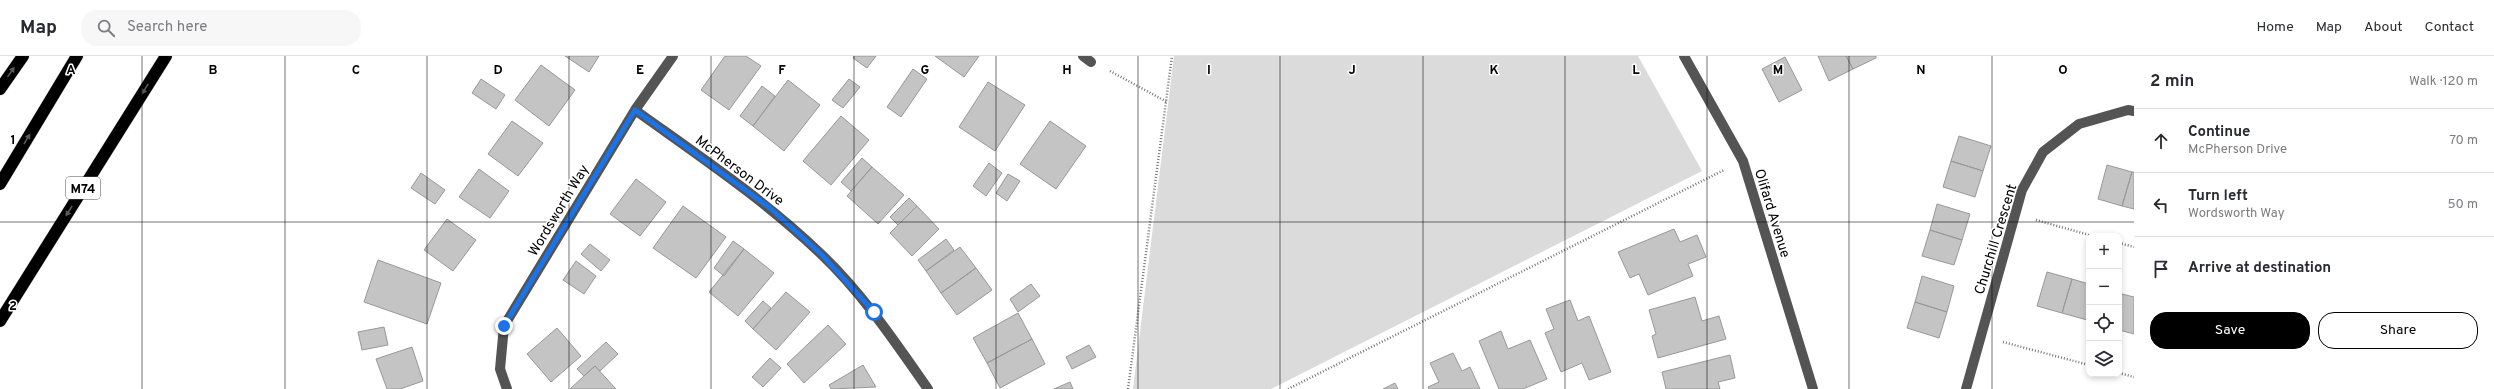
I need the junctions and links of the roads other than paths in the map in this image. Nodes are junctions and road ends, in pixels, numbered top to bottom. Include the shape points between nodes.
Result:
1 (23, 56) edge
2 (77, 56) edge
3 (166, 56) edge
4 (673, 56) edge
5 (1684, 56) edge
6 (0, 88) edge
7 (635, 110) junction
8 (2134, 111) edge
9 (0, 184) edge
10 (0, 321) edge
11 (506, 389) edge
12 (928, 389) edge
13 (1813, 389) edge
14 (1966, 389) edge

6 -> 1 highway
9 -> 2 highway
3 -> 10 highway, M74
4 - 7 street, Wordsworth Way
5 - 13 street, Olifard Avenue via 1743,161
7 - 11 street, Wordsworth Way via 504,326 500,369
7 - 12 street, McPherson Drive via 770,208 822,255 874,312
8 - 14 street, Churchill Crescent via 2128,110 2080,124 2043,152 2022,190

